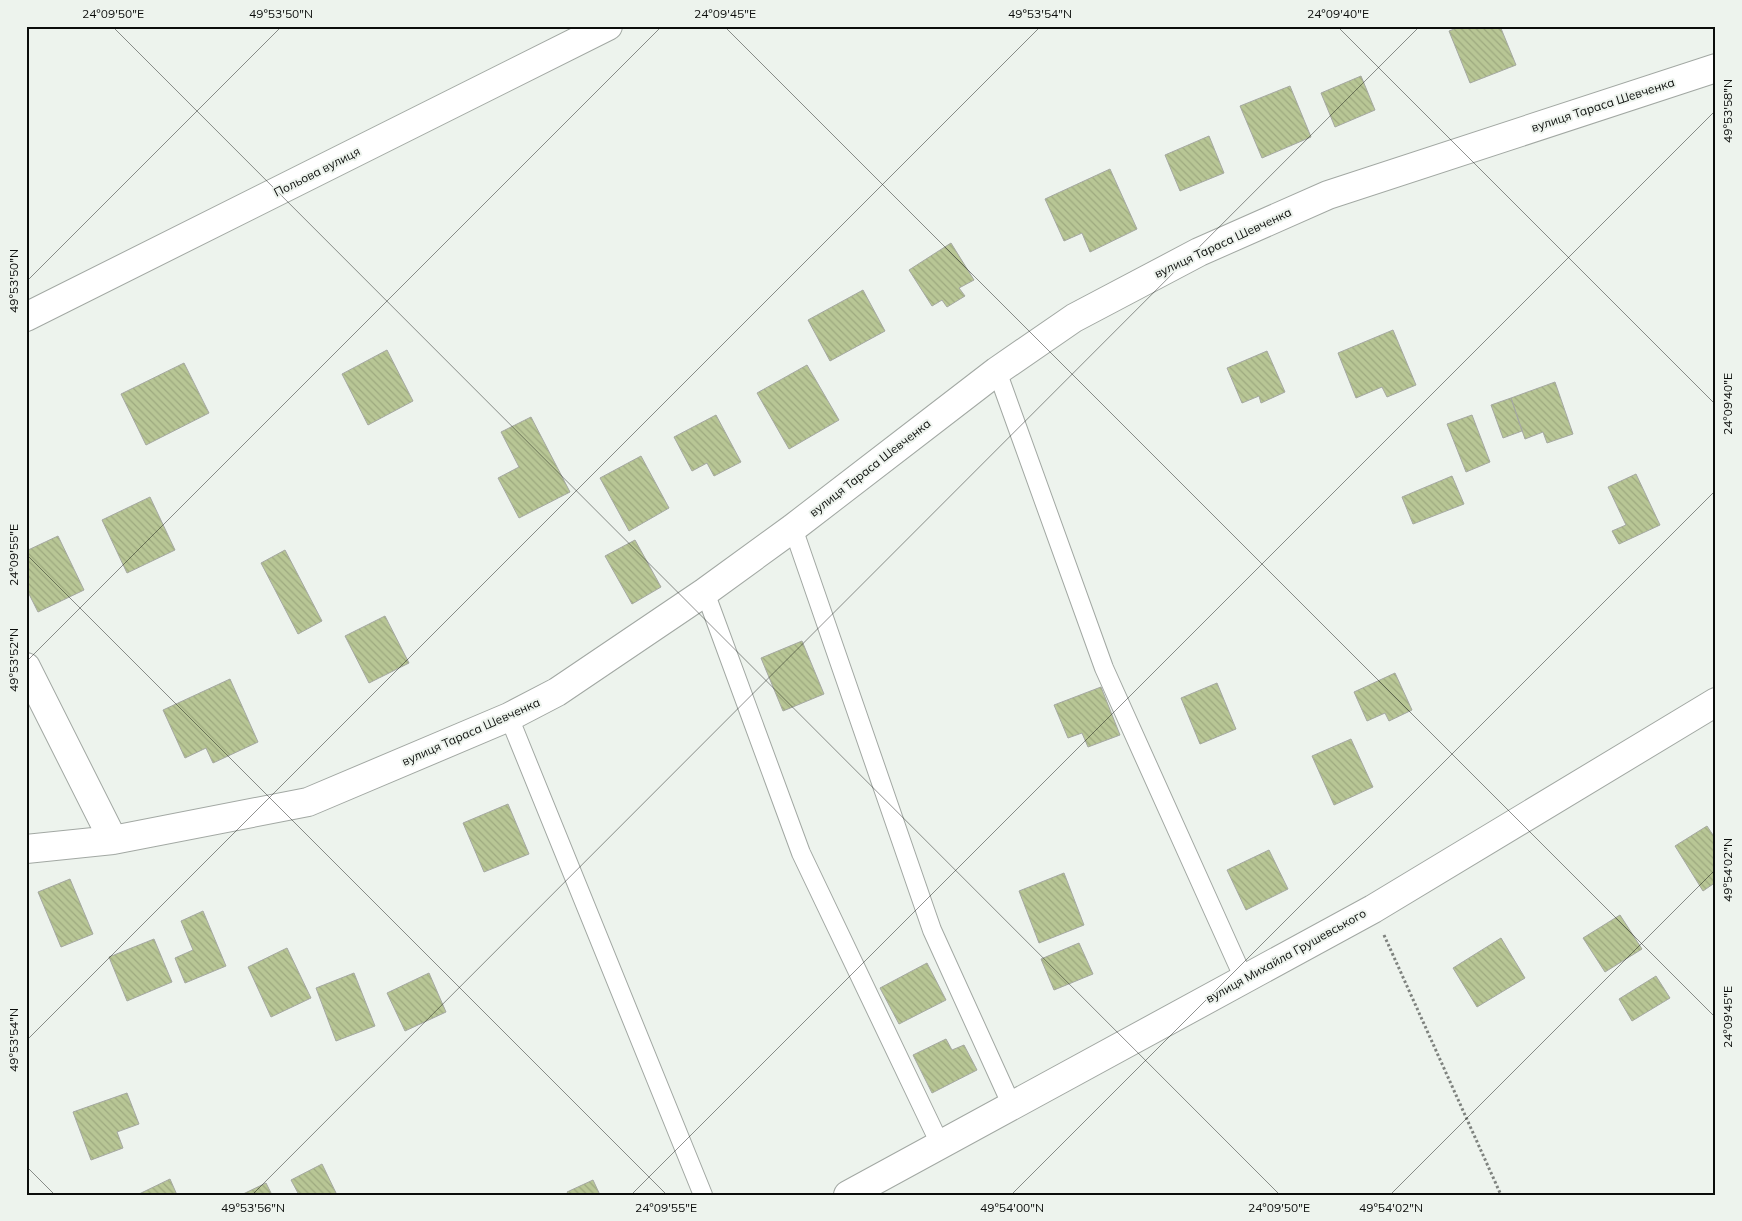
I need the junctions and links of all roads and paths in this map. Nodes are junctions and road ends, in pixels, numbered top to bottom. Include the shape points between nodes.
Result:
1 (608, 26) edge
2 (1716, 68) edge
3 (26, 317) edge
4 (997, 371) junction
5 (793, 528) junction
6 (704, 592) junction
7 (26, 667) edge
8 (1716, 702) edge
9 (509, 717) junction
10 (113, 840) junction
11 (26, 849) edge
12 (1373, 909) junction
13 (1244, 979) junction
14 (1012, 1106) junction
15 (940, 1144) junction
16 (703, 1195) edge
17 (848, 1195) edge
18 (1501, 1195) edge

1 - 3 street, Польова вулиця
2 - 4 street, вулиця Тараса Шевченка via 1328,195 1198,252 1074,318
4 - 5 street, вулиця Тараса Шевченка
4 - 13 lane via 1104,668
5 - 6 street, вулиця Тараса Шевченка
5 - 14 lane via 932,930
6 - 9 street, вулиця Тараса Шевченка via 557,692
6 - 15 lane via 801,853
7 - 10 street
8 - 12 street, вулиця Михайла Грушевського
9 - 10 street, вулиця Тараса Шевченка via 308,802
9 - 16 lane
10 - 11 street, вулиця Тараса Шевченка
12 - 13 street, вулиця Михайла Грушевського
12 - 18 path
13 - 14 street, вулиця Михайла Грушевського
14 - 15 street, вулиця Михайла Грушевського
15 - 17 street, вулиця Михайла Грушевського

